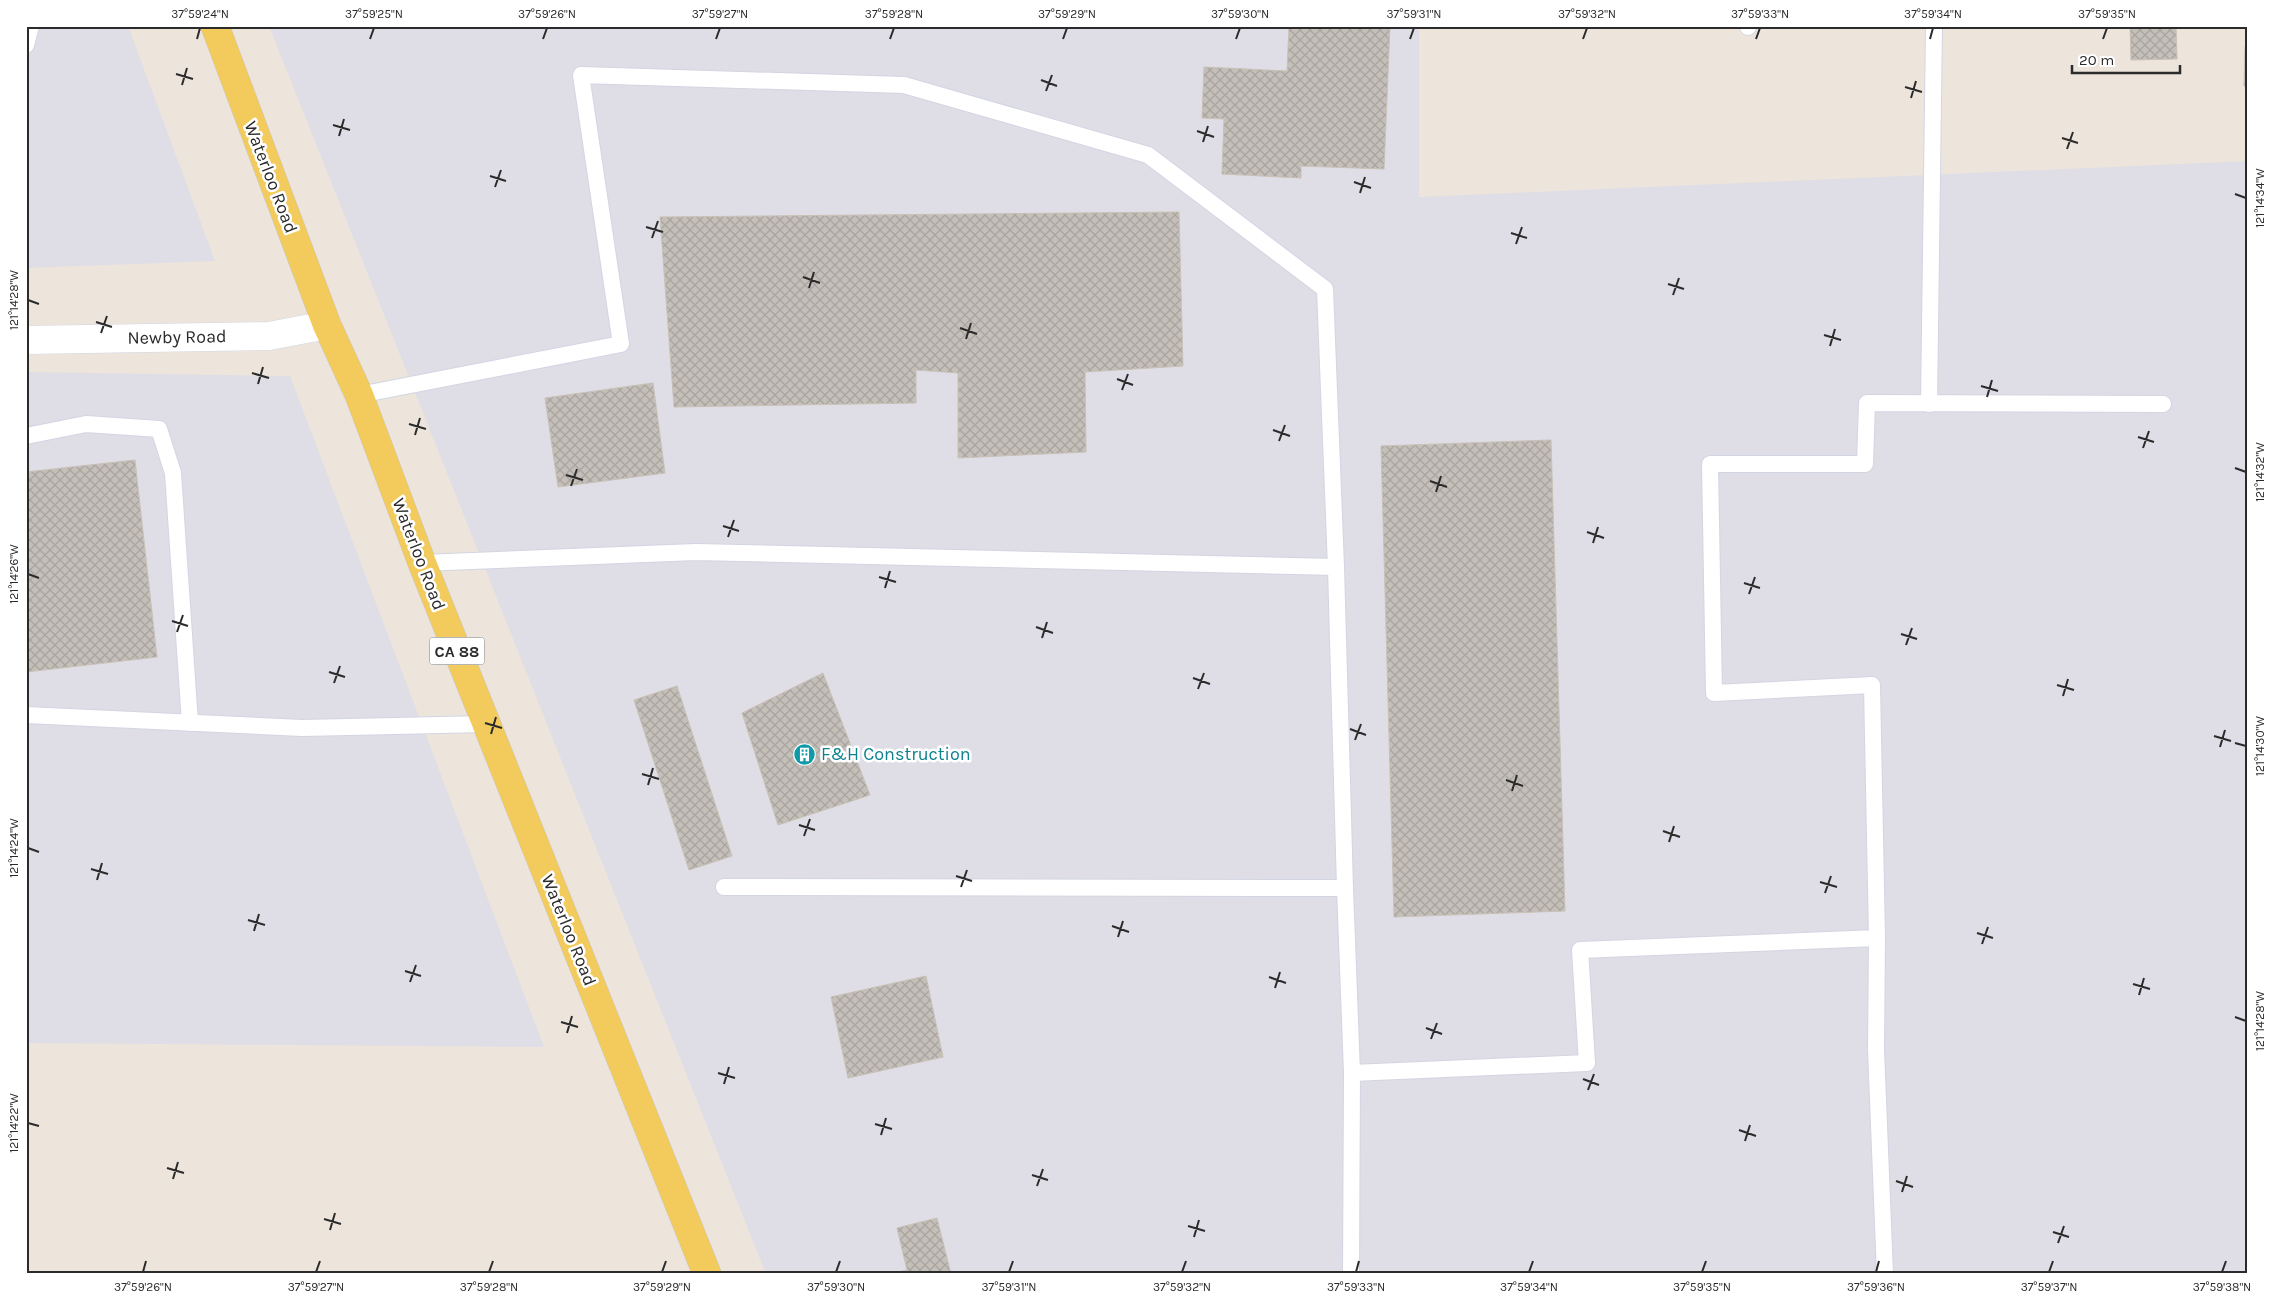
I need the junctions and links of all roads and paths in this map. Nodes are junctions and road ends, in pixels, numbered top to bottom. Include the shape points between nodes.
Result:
1 (31, 26) edge
2 (215, 26) edge
3 (1934, 26) edge
4 (26, 45) edge
5 (327, 325) junction
6 (26, 340) edge
7 (358, 396) junction
8 (1929, 404) junction
9 (2163, 404) dead end
10 (26, 436) edge
11 (422, 563) junction
12 (1336, 567) junction
13 (26, 715) edge
14 (190, 722) junction
15 (486, 724) junction
16 (724, 887) dead end
17 (1344, 888) junction
18 (1877, 938) junction
19 (1352, 1073) junction
20 (707, 1274) edge
21 (1351, 1274) edge
22 (1884, 1274) edge

1 - 4 lane
2 - 5 main road, Waterloo Road / CA 88
3 - 8 lane
5 - 6 street, Newby Road via 269,336
5 - 7 main road, Waterloo Road / CA 88
7 - 11 main road, Waterloo Road / CA 88
7 - 12 lane via 621,344 581,75 904,85 1148,155 1325,289
8 - 9 lane
8 - 18 lane via 1867,403 1865,464 1710,464 1714,693 1872,685
10 - 14 lane via 86,424 159,429 173,473
11 - 12 lane via 696,552
11 - 15 main road, Waterloo Road / CA 88
12 - 17 lane
13 - 14 lane
14 - 15 lane via 302,728
15 - 20 main road, Waterloo Road / CA 88
16 - 17 lane
17 - 19 lane
18 - 19 lane via 1580,950 1587,1063
18 - 22 lane via 1876,1050
19 - 21 lane

